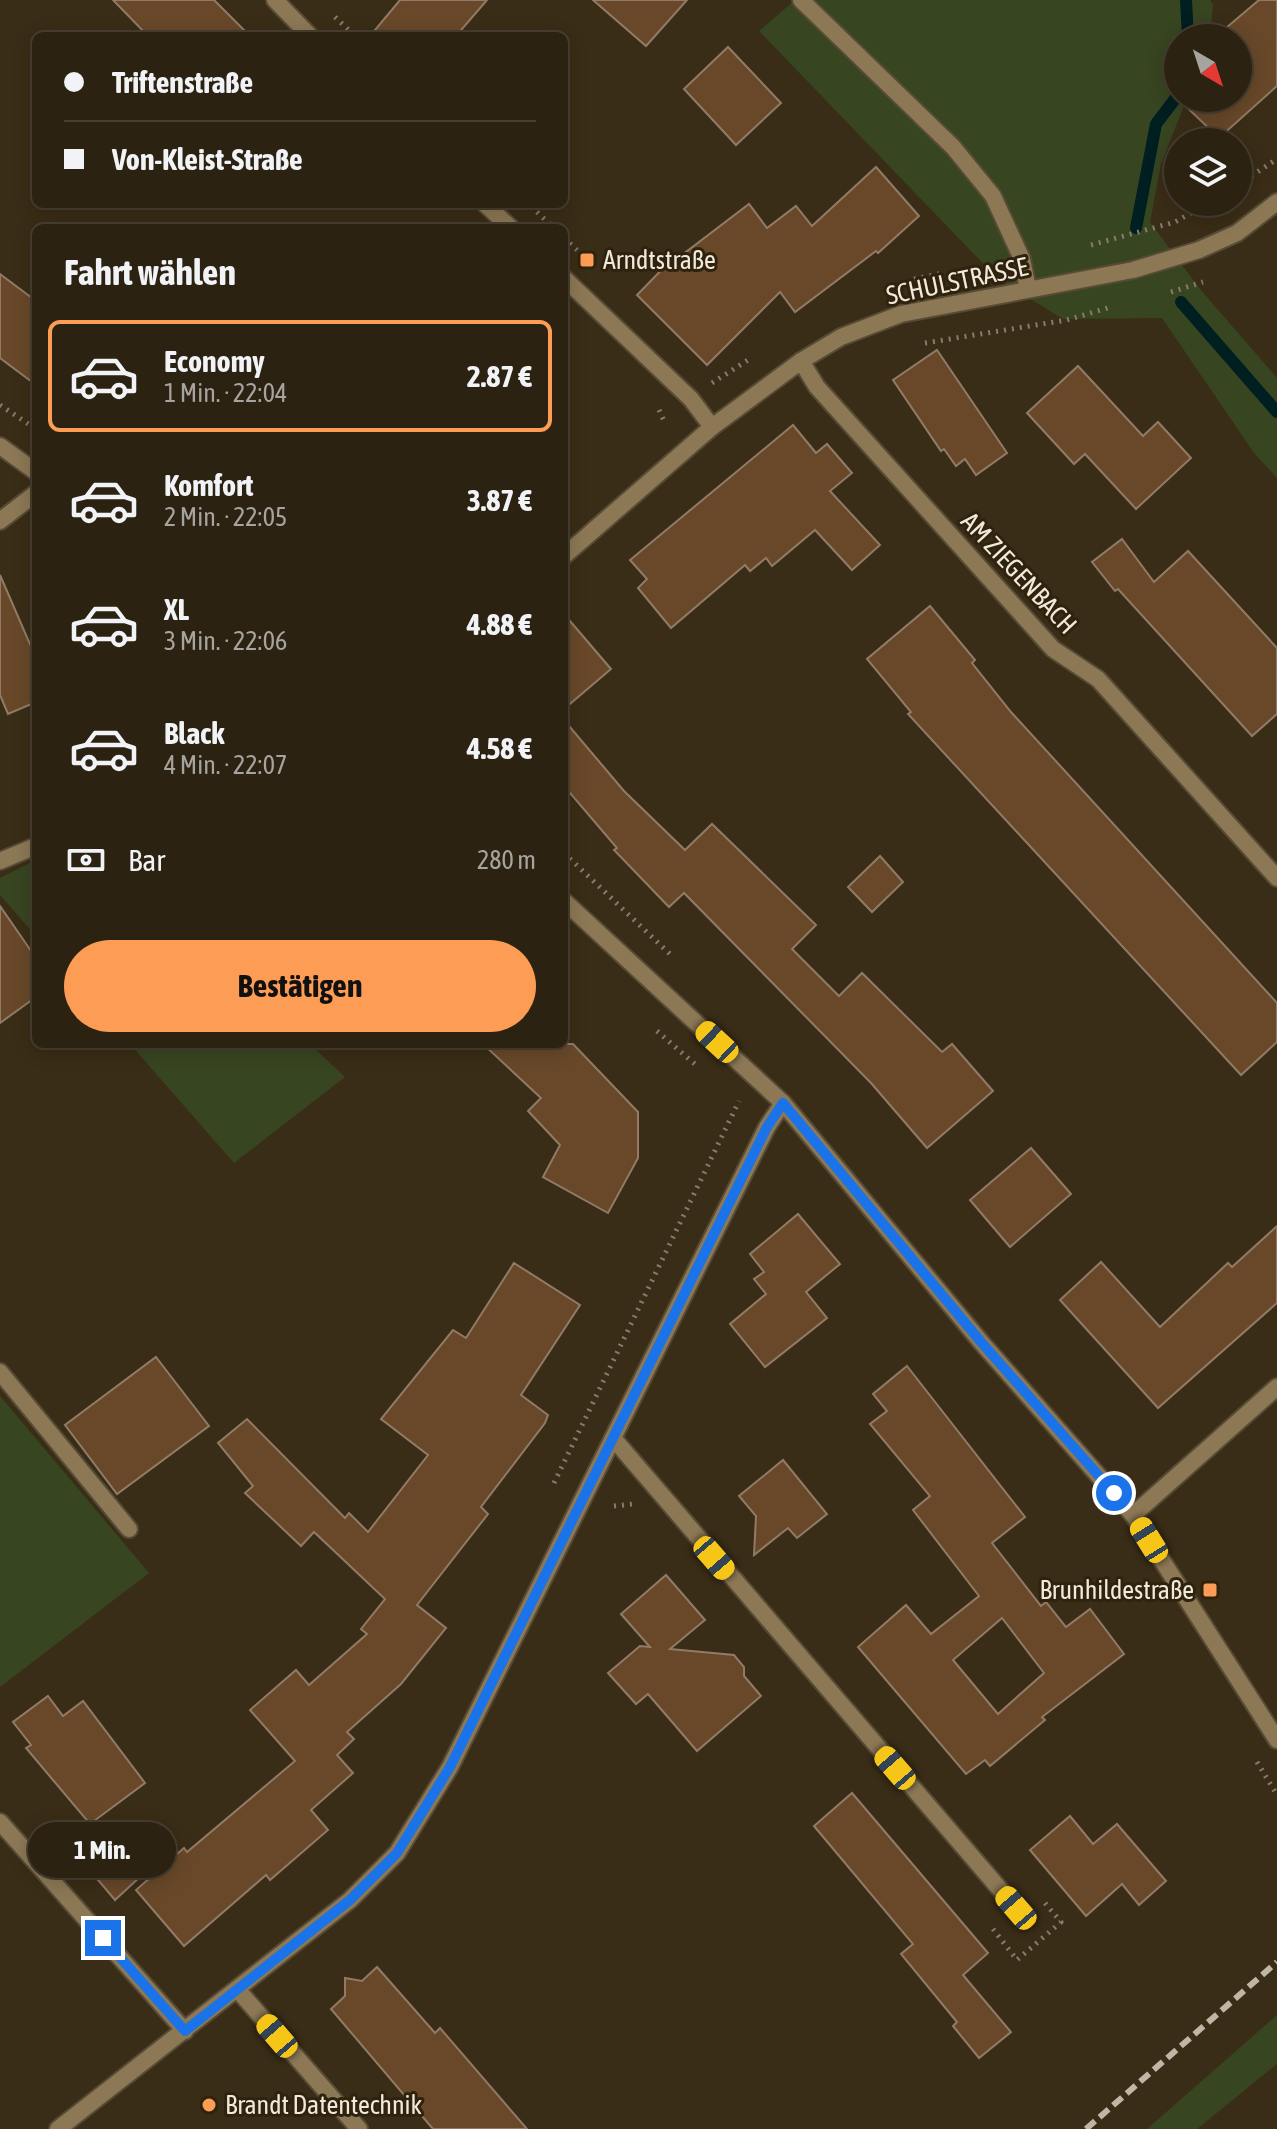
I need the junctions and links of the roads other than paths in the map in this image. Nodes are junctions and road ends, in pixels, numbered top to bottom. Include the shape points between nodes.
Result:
1 (275, 0) edge
2 (801, 0) edge
3 (306, 32) edge
4 (1277, 202) edge
5 (489, 208) edge
6 (507, 224) edge
7 (568, 282) edge
8 (1028, 289) junction
9 (801, 361) junction
10 (712, 427) junction
11 (0, 446) edge
12 (32, 469) edge
13 (32, 496) edge
14 (0, 521) edge
15 (568, 553) edge
16 (32, 848) edge
17 (0, 861) edge
18 (1277, 878) edge
19 (568, 905) edge
20 (783, 1103) junction
21 (0, 1372) edge
22 (1277, 1387) edge
23 (613, 1438) junction
24 (1133, 1515) junction
25 (129, 1529) dead end
26 (1277, 1740) edge
27 (0, 1822) edge
28 (1016, 1908) dead end
29 (237, 1989) junction
30 (185, 2031) junction
31 (58, 2129) edge
32 (359, 2129) edge

1 - 3 street
2 - 8 street via 953,147 993,196 1022,259
4 - 8 street, SCHULSTRASSE via 1237,233 1199,250 1133,270
5 - 6 street
7 - 10 street via 691,399
8 - 9 street, SCHULSTRASSE via 901,314 841,337
9 - 10 street, SCHULSTRASSE
9 - 18 street, AM ZIEGENBACH via 817,387 1053,649 1098,679
10 - 15 street, SCHULSTRASSE
11 - 12 street
13 - 14 street
16 - 17 street
19 - 20 street
20 - 23 street
20 - 24 street
21 - 25 street
22 - 24 street
23 - 28 street
23 - 29 street via 450,1767 397,1853 350,1900
24 - 26 street
27 - 30 street
29 - 30 street
29 - 32 street
30 - 31 street

